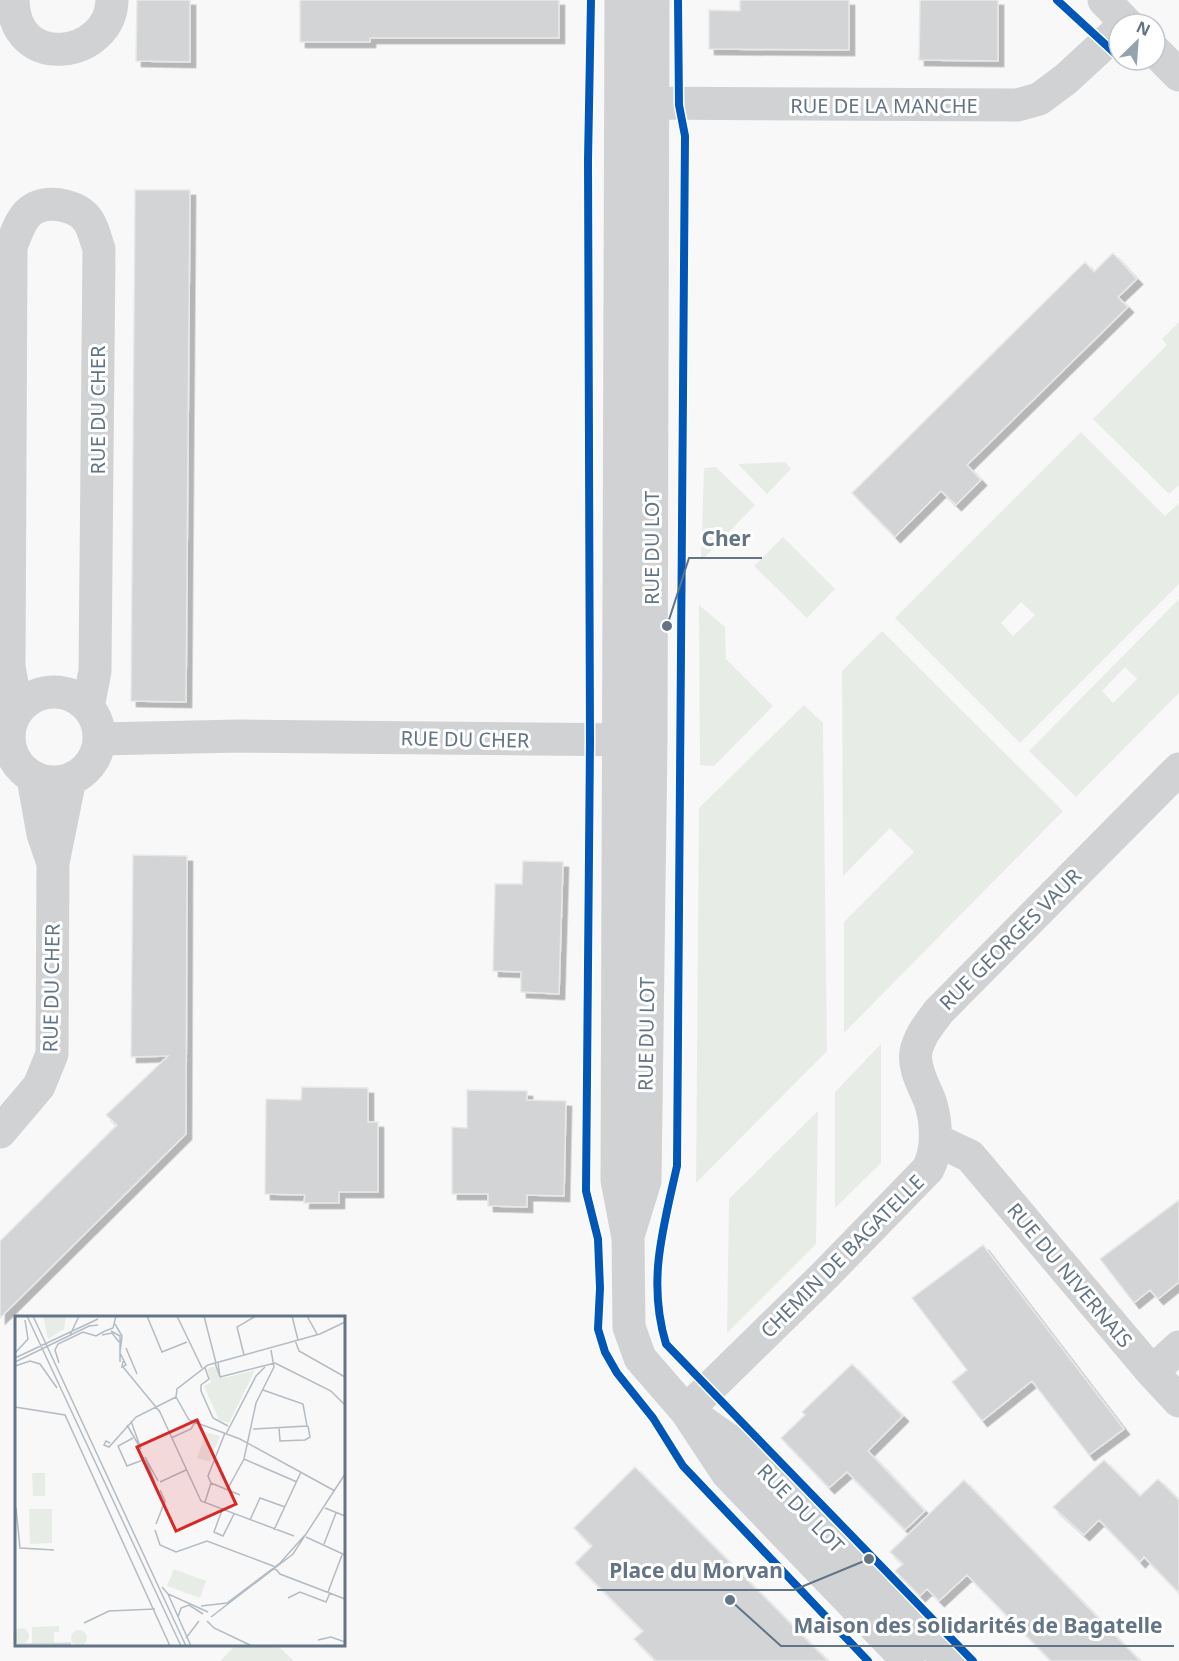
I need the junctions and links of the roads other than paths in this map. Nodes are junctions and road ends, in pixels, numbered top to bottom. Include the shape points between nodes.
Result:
1 (13, 0) edge
2 (112, 0) edge
3 (621, 0) edge
4 (653, 0) edge
5 (1104, 0) edge
6 (1116, 12) edge
7 (1107, 41) edge
8 (1167, 63) edge
9 (1179, 75) edge
10 (638, 104) junction
11 (5, 247) edge
12 (88, 707) junction
13 (17, 710) junction
14 (99, 739) junction
15 (635, 740) junction
16 (1179, 769) edge
17 (33, 778) junction
18 (70, 779) junction
19 (53, 863) junction
20 (0, 1132) edge
21 (936, 1140) junction
22 (1179, 1347) edge
23 (1152, 1372) junction
24 (1179, 1401) edge
25 (686, 1411) junction
26 (926, 1656) edge

1 - 2 street via 18,28 29,41 59,50 86,44 101,28
3 - 10 street, RUE DU LOT
4 - 10 street, RUE DU LOT
5 - 6 street
7 - 10 street, RUE DE LA MANCHE via 1040,99 1017,105
8 - 9 street
10 - 15 street, RUE DU LOT
11 - 12 street, RUE DU CHER via 34,208 54,205 72,207 89,221 99,249 95,671
11 - 13 street, RUE DU CHER via 9,667
12 - 13 street via 71,695 51,691 32,697
12 - 14 street via 97,722
13 - 17 street, RUE DU CHER via 9,726 9,743 21,768
14 - 15 street, RUE DU CHER via 217,736
14 - 18 street via 95,756 85,770
15 - 25 street, RUE DU LOT via 645,1181 628,1238 629,1327 640,1358
16 - 21 street, RUE GEORGES VAUR via 939,1011 923,1033 916,1053 918,1071 931,1104
17 - 18 street via 45,782
17 - 19 street via 43,834
18 - 19 street
19 - 20 street, RUE DU CHER via 52,1054 39,1086
21 - 23 street, RUE DU NIVERNAIS via 970,1156
21 - 25 street, CHEMIN DE BAGATELLE via 928,1169
22 - 23 street
23 - 24 street, RUE DU NIVERNAIS
25 - 26 street, RUE DU LOT via 727,1473

